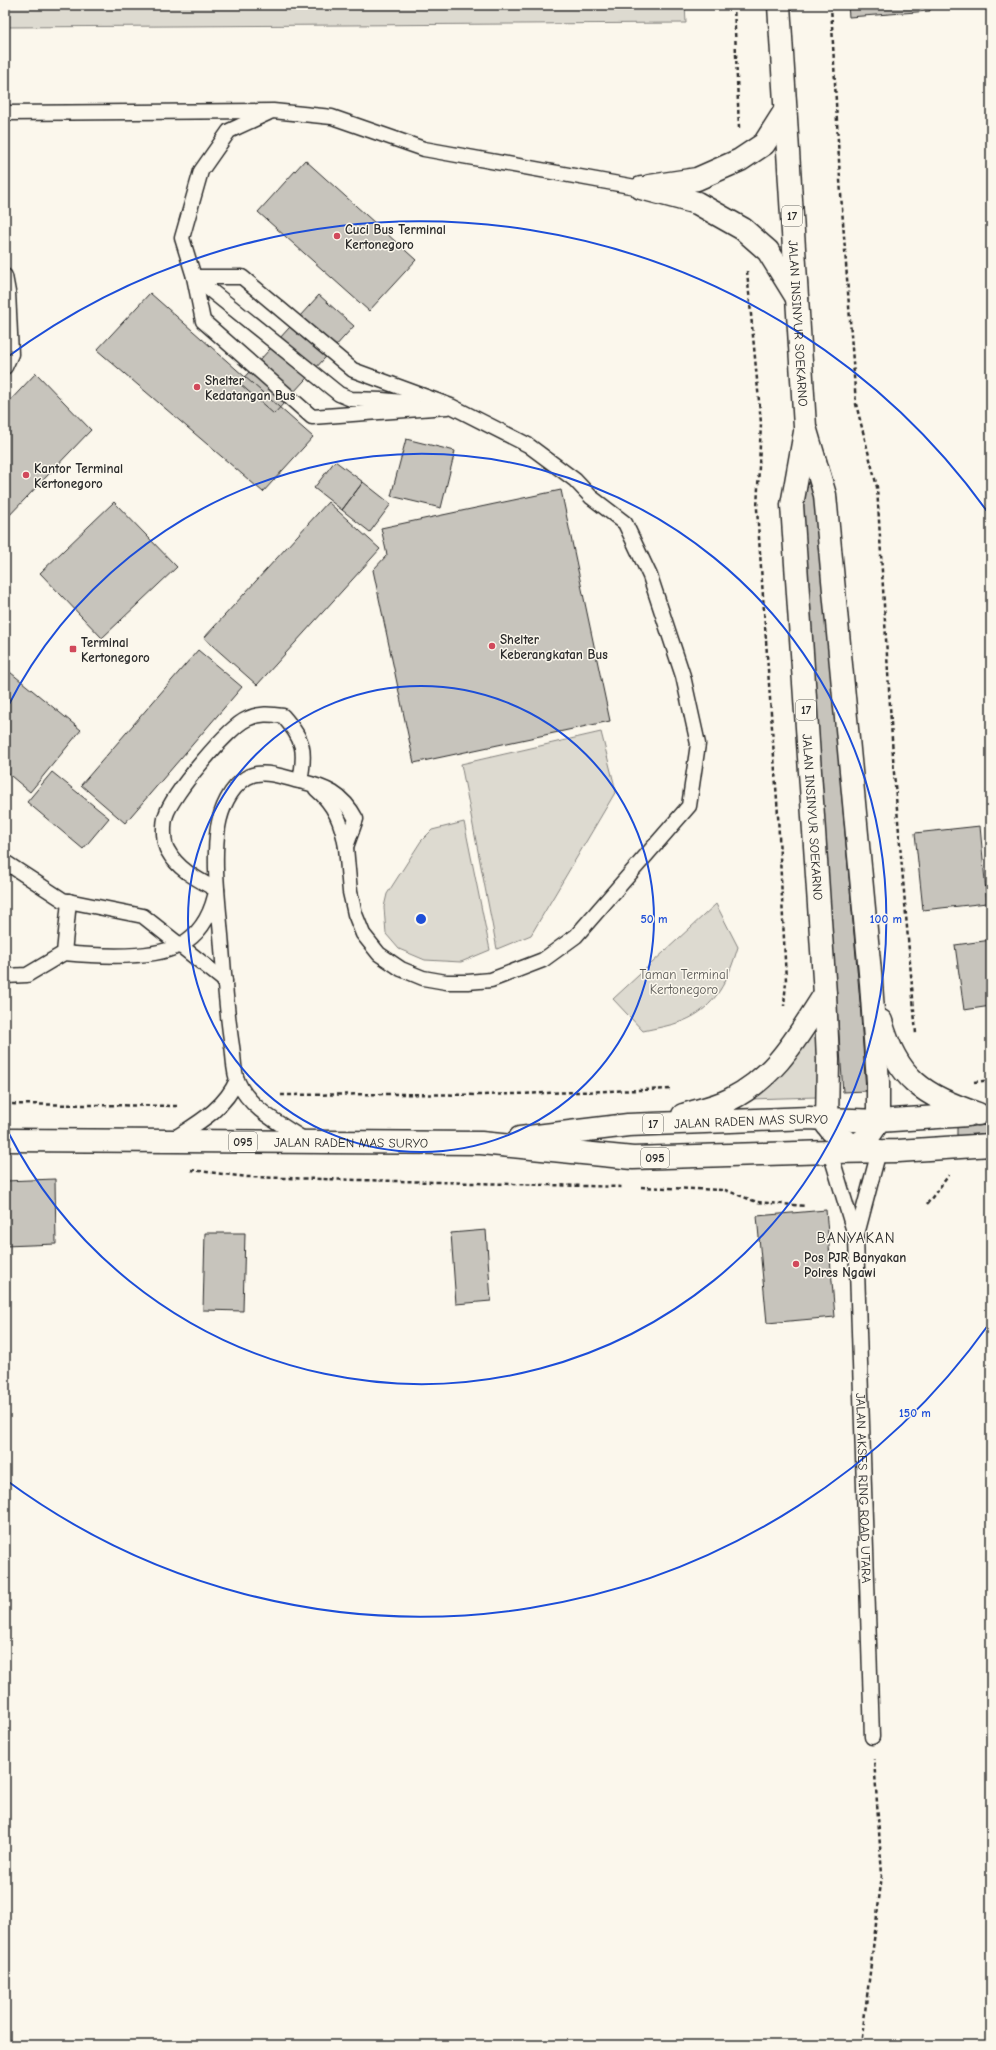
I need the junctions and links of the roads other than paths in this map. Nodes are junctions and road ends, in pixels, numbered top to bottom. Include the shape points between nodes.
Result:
1 (779, 5) edge
2 (786, 111) junction
3 (273, 112) junction
4 (5, 113) edge
5 (641, 188) junction
6 (5, 276) edge
7 (194, 277) junction
8 (797, 298) junction
9 (5, 367) edge
10 (451, 406) junction
11 (805, 427) junction
12 (304, 782) junction
13 (5, 862) edge
14 (217, 890) junction
15 (69, 901) junction
16 (180, 945) junction
17 (64, 953) junction
18 (5, 976) edge
19 (225, 981) junction
20 (871, 984) junction
21 (825, 994) junction
22 (237, 1080) junction
23 (984, 1114) edge
24 (827, 1119) junction
25 (878, 1121) junction
26 (628, 1124) junction
27 (5, 1140) edge
28 (170, 1141) junction
29 (309, 1142) junction
30 (481, 1143) junction
31 (991, 1145) edge
32 (840, 1150) junction
33 (879, 1150) junction
34 (856, 1238) junction
35 (872, 1737) road end

1 - 2 main road, JALAN INSINYUR SOEKARNO / 17
2 - 5 main road via 764,144 740,160 698,178
2 - 8 main road, JALAN INSINYUR SOEKARNO / 17
3 - 4 lane
3 - 5 lane via 332,117 424,149
3 - 7 lane via 229,131 201,171 182,238
5 - 8 main road via 700,205 743,229 768,251
6 - 9 lane via 11,354
7 - 10 lane via 242,277 353,370
7 - 10 lane via 339,394 351,399
7 - 10 lane via 203,321 312,417
8 - 11 main road, JALAN INSINYUR SOEKARNO / 17
10 - 12 lane via 528,445 575,480 591,497 625,523 650,576 683,676 695,729 698,744 688,806 576,936 543,960 492,980 446,982 423,978 401,969 379,954 363,934 350,892 346,848 356,819 349,804 341,797
11 - 20 main road, JALAN INSINYUR SOEKARNO / 17 via 825,495
11 - 21 main road, JALAN INSINYUR SOEKARNO / 17 via 792,505
12 - 14 lane via 264,773 255,774 246,778 230,795 223,807 218,827
12 - 14 lane via 304,758 294,728 282,716 266,714 246,719 228,733 184,786 166,815 164,832 167,850 178,866
13 - 15 lane via 46,891
14 - 16 lane via 205,923
14 - 19 lane
15 - 16 lane via 143,916
15 - 17 lane
16 - 17 lane via 154,952 108,957
16 - 19 lane
17 - 18 lane via 27,975
19 - 22 lane
20 - 23 main road, 17 via 885,1035 904,1073 920,1088 944,1102
20 - 25 main road, JALAN INSINYUR SOEKARNO / 17
21 - 24 main road, JALAN INSINYUR SOEKARNO / 17
21 - 26 main road via 787,1052 769,1074 751,1088 728,1101 683,1115
22 - 28 lane via 224,1103
22 - 29 lane via 245,1096 261,1110
23 - 25 main road, 17
24 - 25 main road, JALAN RADEN MAS SURYO / 17
24 - 26 main road, JALAN RADEN MAS SURYO / 17
24 - 32 main road via 827,1125
25 - 32 main road via 870,1135
26 - 30 main road, JALAN RADEN MAS SURYO / 17
27 - 28 main road, JALAN RADEN MAS SURYO / 095
28 - 29 main road, JALAN RADEN MAS SURYO / 095
29 - 30 main road, JALAN RADEN MAS SURYO / 095
30 - 32 main road, JALAN RADEN MAS SURYO / 095 via 633,1158
31 - 33 main road via 925,1150
32 - 33 main road, 095
32 - 34 lane
33 - 34 lane
34 - 35 lane, JALAN AKSES RING ROAD UTARA

